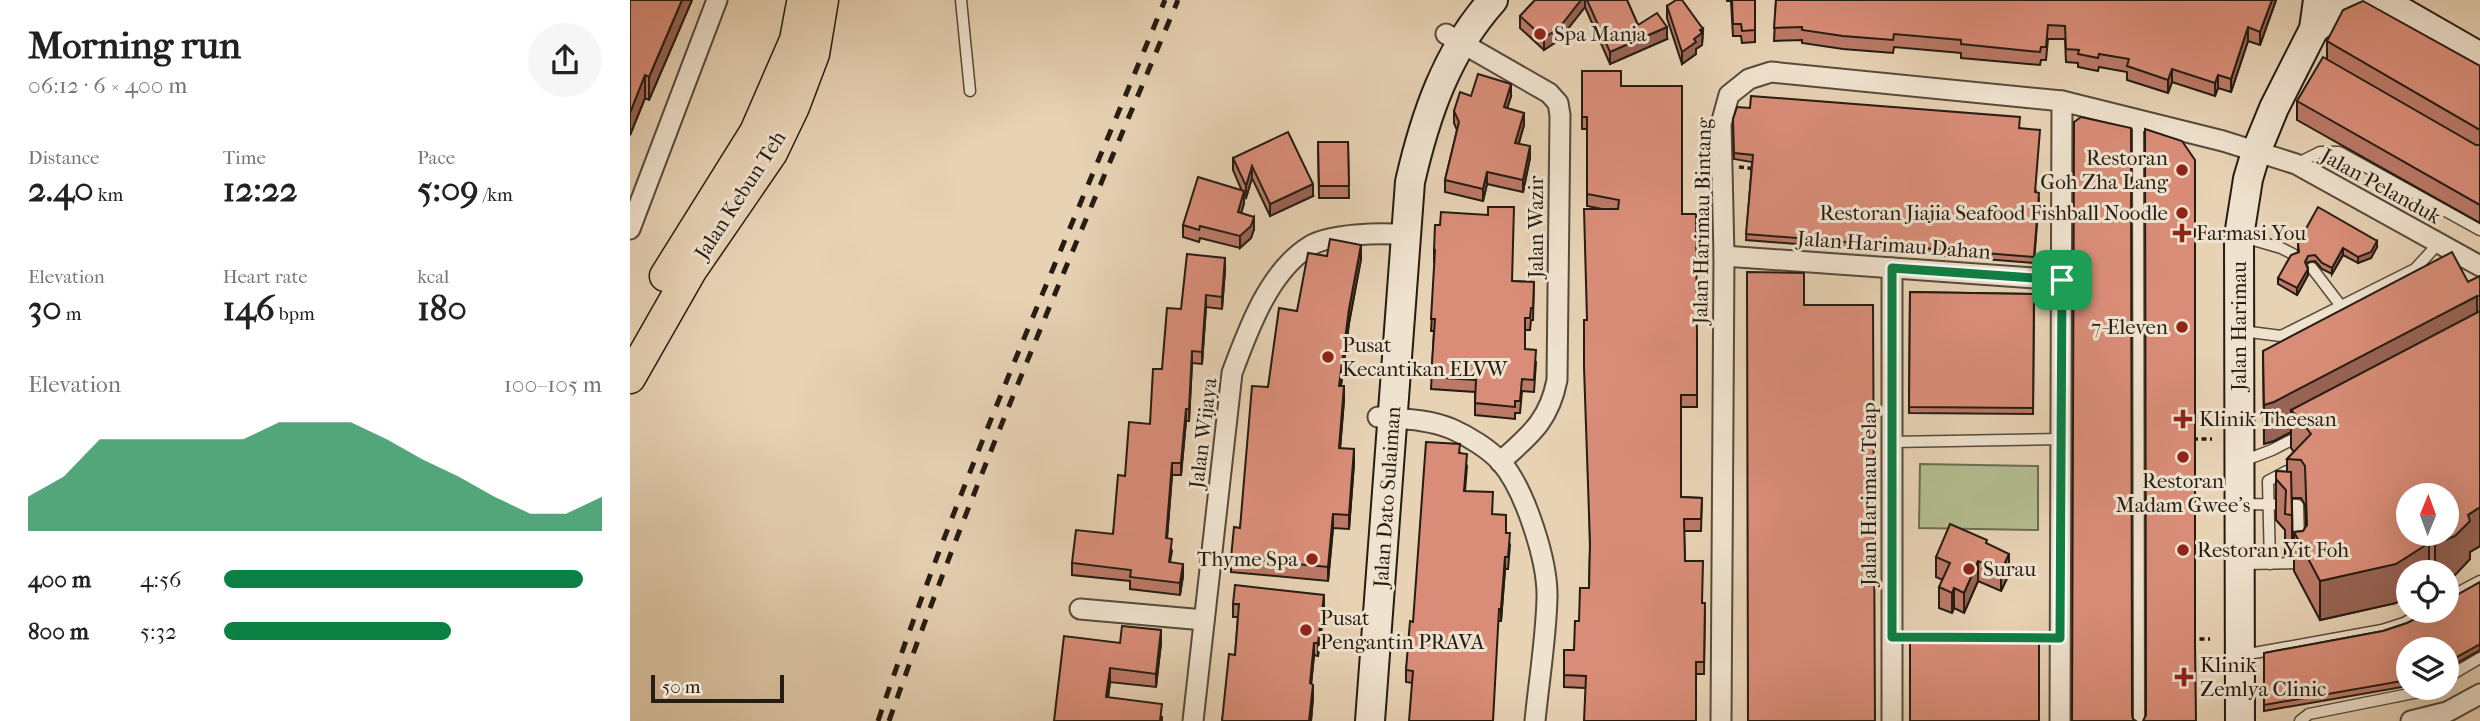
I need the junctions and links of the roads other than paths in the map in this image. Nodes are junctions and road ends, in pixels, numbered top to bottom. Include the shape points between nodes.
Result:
1 (717, 0) edge
2 (802, 0) edge
3 (823, 0) edge
4 (961, 0) edge
5 (1469, 0) edge
6 (1493, 0) edge
7 (2318, 0) edge
8 (2359, 0) edge
9 (2381, 0) edge
10 (2416, 0) edge
11 (2314, 29) junction
12 (1454, 38) junction
13 (2480, 38) edge
14 (2480, 57) edge
15 (970, 91) dead end
16 (2062, 101) junction
17 (2138, 118) junction
18 (2256, 152) junction
19 (2296, 164) junction
20 (630, 229) edge
21 (2480, 229) edge
22 (1399, 234) junction
23 (2239, 236) junction
24 (2438, 244) junction
25 (2293, 254) edge
26 (1724, 256) junction
27 (2480, 266) edge
28 (1892, 268) junction
29 (2312, 268) dead end
30 (2062, 280) junction
31 (2342, 306) junction
32 (2238, 331) junction
33 (630, 337) edge
34 (630, 378) edge
35 (1385, 417) junction
36 (2309, 430) edge
37 (2061, 439) junction
38 (1892, 442) junction
39 (1500, 461) junction
40 (2239, 463) junction
41 (2292, 468) edge
42 (2239, 504) junction
43 (2269, 505) junction
44 (2270, 564) junction
45 (2240, 565) junction
46 (2480, 580) edge
47 (2459, 592) edge
48 (1080, 610) dead end
49 (1204, 620) junction
50 (2401, 623) edge
51 (1892, 637) junction
52 (2060, 638) junction
53 (2240, 655) junction
54 (2480, 658) edge
55 (2459, 670) edge
56 (2480, 694) edge
57 (2396, 697) edge
58 (1193, 721) edge
59 (1355, 721) edge
60 (1370, 721) edge
61 (1535, 721) edge
62 (1721, 721) edge
63 (1892, 721) edge
64 (2060, 721) edge
65 (2139, 721) edge
66 (2240, 721) edge
67 (2300, 721) edge
68 (2411, 721) edge

1 - 20 street
2 - 33 main road, Jalan Kebun Teh via 795,40 755,132
3 - 34 main road, Jalan Kebun Teh via 814,54 772,152 691,271
4 - 15 lane
5 - 12 street, Jalan Dato Sulaiman
6 - 12 street, Jalan Dato Sulaiman
7 - 11 street, Jalan Harimau
8 - 11 street, Jalan Harimau
9 - 14 street
10 - 13 street
11 - 18 street, Jalan Harimau via 2308,58 2274,108
12 - 22 street, Jalan Dato Sulaiman via 1424,128
12 - 39 street, Jalan Wazir via 1549,93 1558,103 1560,115 1557,380 1541,424
16 - 17 street, Jalan Harimau Bintang
16 - 26 street, Jalan Harimau Bintang via 1771,72 1749,79 1729,95 1721,124
16 - 30 street
17 - 18 street, Jalan Harimau Bintang
17 - 65 lane
18 - 19 street, Jalan Pelanduk
18 - 23 street, Jalan Harimau
19 - 21 lane via 2320,152 2339,152
19 - 24 street, Jalan Pelanduk
22 - 35 street, Jalan Dato Sulaiman
22 - 49 street, Jalan Wijaya via 1352,236 1311,245 1274,283 1250,325 1232,373
23 - 25 lane
23 - 32 street, Jalan Harimau
24 - 27 street, Jalan Pelanduk
24 - 31 lane via 2416,274
26 - 28 street, Jalan Harimau Dahan
26 - 62 street, Jalan Harimau Bintang
28 - 30 street, Jalan Harimau Dahan
28 - 38 street, Jalan Harimau Telap
29 - 31 lane
30 - 37 street
31 - 32 lane via 2284,339
32 - 40 street, Jalan Harimau
35 - 39 street via 1452,429
35 - 59 street, Jalan Dato Sulaiman
35 - 60 street, Jalan Dato Sulaiman
36 - 40 lane
37 - 38 lane
37 - 52 street
38 - 51 street, Jalan Harimau Telap
39 - 61 street via 1531,521 1545,573 1547,597
40 - 42 street, Jalan Harimau
41 - 43 lane via 2268,481
42 - 43 lane
42 - 45 street, Jalan Harimau
43 - 44 lane
43 - 44 lane via 2298,505 2300,564
44 - 45 lane
45 - 53 street, Jalan Harimau
46 - 47 lane
48 - 49 street
49 - 58 street, Jalan Wijaya
50 - 53 lane
51 - 52 lane
51 - 63 street, Jalan Harimau Telap
52 - 64 street
53 - 66 street, Jalan Harimau
54 - 55 lane
56 - 68 street via 2447,712
57 - 67 lane via 2309,715

